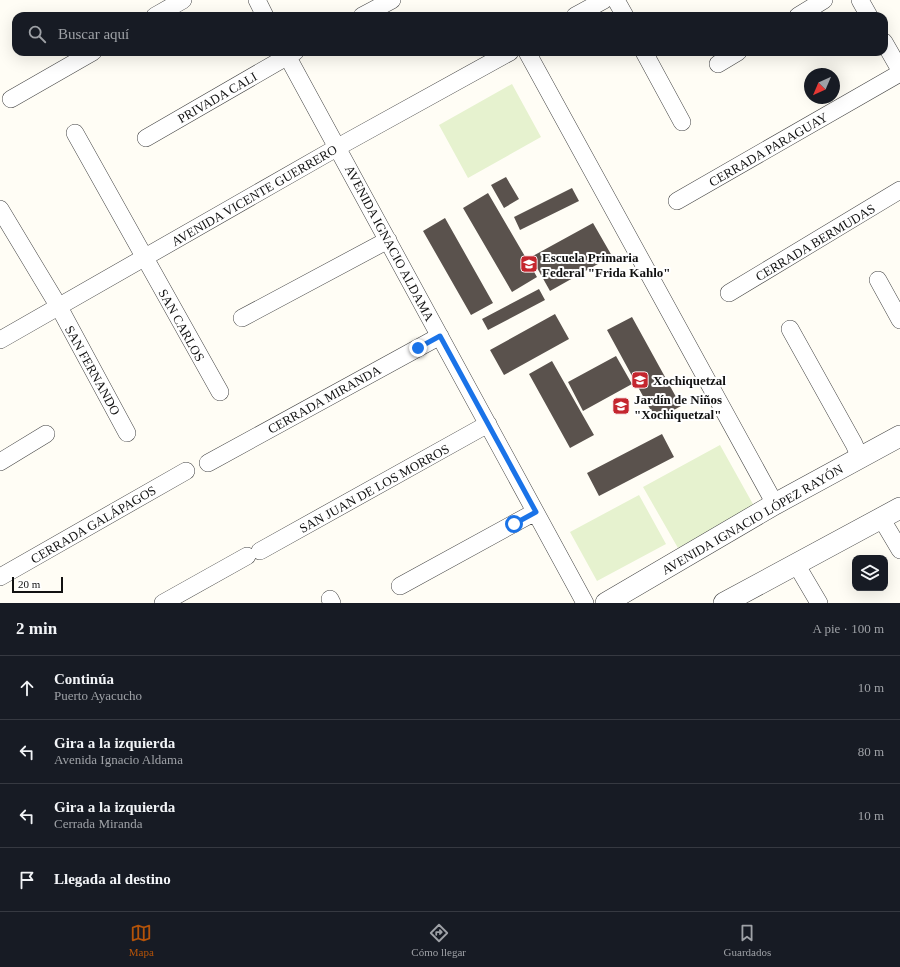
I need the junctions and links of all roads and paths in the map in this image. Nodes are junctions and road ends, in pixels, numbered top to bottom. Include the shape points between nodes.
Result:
1 (183, 0) edge
2 (257, 0) edge
3 (392, 0) edge
4 (604, 0) edge
5 (616, 0) edge
6 (824, 0) edge
7 (860, 0) edge
8 (162, 12) edge
9 (263, 12) edge
10 (370, 12) edge
11 (582, 12) edge
12 (623, 12) edge
13 (804, 12) edge
14 (867, 12) edge
15 (888, 50) edge
16 (86, 56) edge
17 (284, 56) edge
18 (291, 56) edge
19 (503, 56) edge
20 (529, 56) edge
21 (646, 56) edge
22 (731, 56) edge
23 (718, 64) dead end
24 (900, 72) edge
25 (11, 99) dead end
26 (682, 122) dead end
27 (75, 134) dead end
28 (146, 138) dead end
29 (338, 147) junction
30 (900, 190) edge
31 (677, 201) dead end
32 (0, 209) edge
33 (388, 240) junction
34 (145, 258) junction
35 (878, 280) dead end
36 (729, 293) dead end
37 (59, 307) junction
38 (242, 318) dead end
39 (900, 320) edge
40 (790, 329) dead end
41 (440, 336) junction
42 (0, 340) edge
43 (220, 392) dead end
44 (488, 424) junction
45 (127, 433) dead end
46 (46, 434) dead end
47 (900, 436) edge
48 (860, 458) junction
49 (0, 462) edge
50 (208, 463) dead end
51 (186, 471) dead end
52 (775, 504) junction
53 (900, 508) edge
54 (536, 512) junction
55 (881, 518) junction
56 (900, 550) edge
57 (796, 564) junction
58 (0, 577) edge
59 (400, 586) dead end
60 (163, 603) edge
61 (584, 603) edge
62 (606, 603) edge
63 (724, 603) edge
64 (819, 603) edge

1 - 8 street
2 - 9 street
3 - 10 street
4 - 11 street
5 - 12 street
6 - 13 street
7 - 14 street
15 - 24 street
16 - 25 street
17 - 28 street, PRIVADA CALI
18 - 29 street, AVENIDA IGNACIO ALDAMA
19 - 29 street, AVENIDA VICENTE GUERRERO
20 - 52 street
21 - 26 street
22 - 23 street
24 - 31 street, CERRADA PARAGUAY
27 - 34 street, SAN CARLOS
29 - 33 street, AVENIDA IGNACIO ALDAMA
29 - 34 street, AVENIDA VICENTE GUERRERO
30 - 36 street, CERRADA BERMUDAS
32 - 37 street, SAN FERNANDO
33 - 38 street
33 - 41 street, AVENIDA IGNACIO ALDAMA
34 - 37 street, AVENIDA VICENTE GUERRERO
34 - 43 street, SAN CARLOS
35 - 39 street
37 - 42 street, AVENIDA VICENTE GUERRERO
37 - 45 street, SAN FERNANDO
40 - 48 street
41 - 44 street, AVENIDA IGNACIO ALDAMA
41 - 50 street, CERRADA MIRANDA
44 - 54 street, AVENIDA IGNACIO ALDAMA
44 - 60 street, SAN JUAN DE LOS MORROS
46 - 49 street
47 - 48 street, AVENIDA IGNACIO LÓPEZ RAYÓN
48 - 52 street, AVENIDA IGNACIO LÓPEZ RAYÓN
51 - 58 street, CERRADA GALÁPAGOS
52 - 62 street, AVENIDA IGNACIO LÓPEZ RAYÓN
53 - 55 street
54 - 59 street
54 - 61 street, AVENIDA IGNACIO ALDAMA
55 - 56 street
55 - 57 street
57 - 63 street
57 - 64 street

